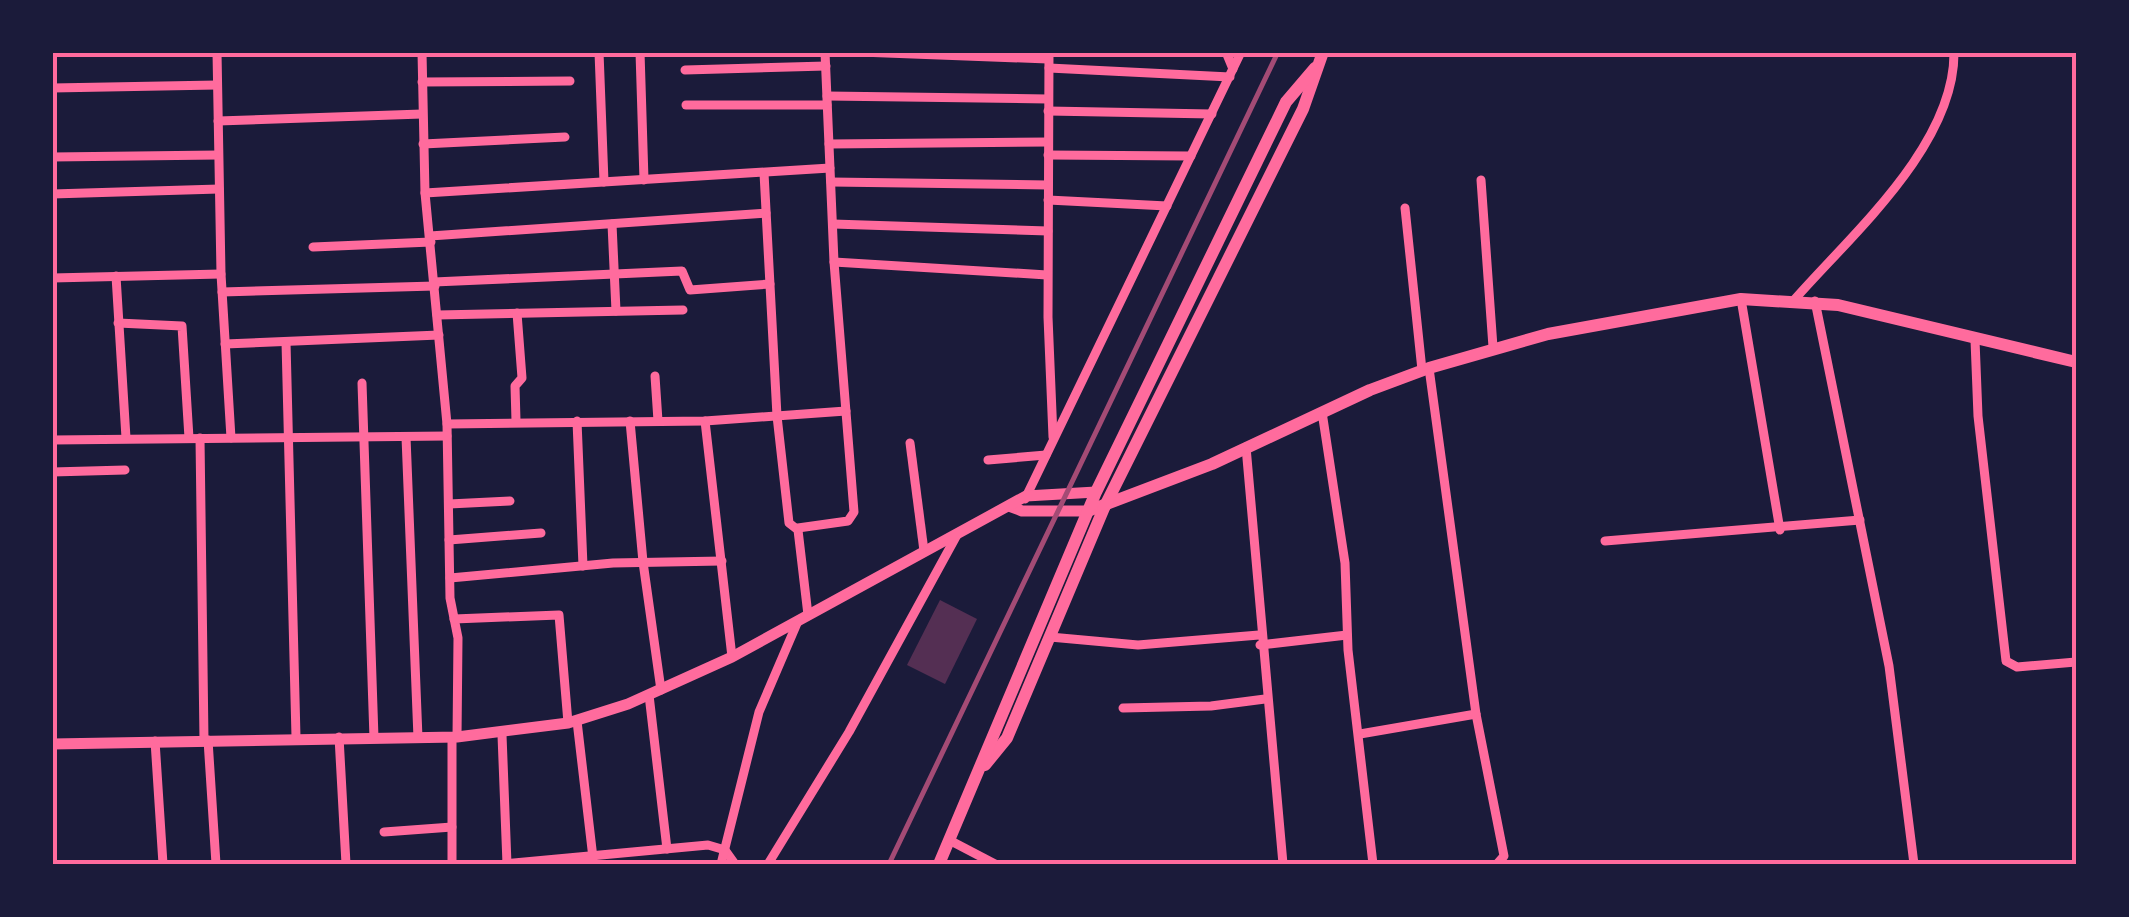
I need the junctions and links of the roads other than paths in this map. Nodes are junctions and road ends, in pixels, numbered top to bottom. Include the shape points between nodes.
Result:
1 (216, 52) edge
2 (422, 52) edge
3 (599, 52) edge
4 (640, 52) edge
5 (825, 52) edge
6 (860, 52) edge
7 (1226, 52) edge
8 (1241, 52) edge
9 (1323, 52) edge
10 (1954, 52) edge
11 (1048, 60) edge
12 (826, 66) junction
13 (1315, 68) junction
14 (685, 70) dead end
15 (1232, 73) junction
16 (570, 81) dead end
17 (422, 82) junction
18 (217, 84) junction
19 (52, 88) edge
20 (1048, 98) junction
21 (827, 100) junction
22 (686, 105) dead end
23 (1048, 111) junction
24 (422, 114) junction
25 (1212, 114) junction
26 (218, 120) junction
27 (565, 136) dead end
28 (1048, 142) junction
29 (423, 144) junction
30 (829, 144) junction
31 (218, 155) junction
32 (1048, 155) junction
33 (1191, 156) junction
34 (52, 157) edge
35 (830, 168) junction
36 (764, 172) junction
37 (644, 180) junction
38 (1481, 180) dead end
39 (604, 182) junction
40 (831, 182) junction
41 (1048, 185) junction
42 (219, 189) junction
43 (425, 193) junction
44 (52, 194) edge
45 (1048, 200) junction
46 (1167, 206) junction
47 (1406, 208) dead end
48 (766, 213) junction
49 (612, 224) junction
50 (833, 224) junction
51 (1048, 231) junction
52 (430, 239) junction
53 (313, 247) dead end
54 (834, 262) junction
55 (221, 274) junction
56 (614, 274) junction
57 (1048, 275) junction
58 (116, 276) junction
59 (52, 278) edge
60 (434, 284) junction
61 (770, 284) junction
62 (222, 292) junction
63 (1795, 299) junction
64 (1741, 300) junction
65 (1815, 301) junction
66 (682, 310) dead end
67 (616, 311) junction
68 (517, 313) junction
69 (437, 315) junction
70 (118, 324) junction
71 (439, 335) junction
72 (1976, 340) junction
73 (286, 342) junction
74 (225, 344) junction
75 (1493, 348) junction
76 (2076, 362) edge
77 (1426, 369) junction
78 (655, 376) dead end
79 (362, 383) dead end
80 (846, 411) junction
81 (1322, 412) junction
82 (777, 416) junction
83 (516, 421) junction
84 (630, 421) junction
85 (705, 421) junction
86 (576, 422) junction
87 (658, 422) junction
88 (446, 424) junction
89 (447, 436) junction
90 (406, 437) junction
91 (126, 438) junction
92 (195, 438) junction
93 (231, 438) junction
94 (288, 438) junction
95 (364, 438) junction
96 (52, 440) edge
97 (1054, 440) junction
98 (910, 443) dead end
99 (1246, 447) junction
100 (1046, 455) junction
101 (988, 460) dead end
102 (125, 470) dead end
103 (52, 472) edge
104 (1146, 488) junction
105 (1113, 490) junction
106 (1096, 492) junction
107 (1026, 496) junction
108 (510, 500) dead end
109 (449, 504) junction
110 (1009, 506) junction
111 (1104, 508) junction
112 (1088, 511) junction
113 (1022, 512) junction
114 (1860, 520) junction
115 (798, 528) junction
116 (1780, 530) junction
117 (958, 532) junction
118 (541, 533) dead end
119 (449, 540) junction
120 (1605, 542) dead end
121 (924, 551) junction
122 (722, 561) junction
123 (643, 562) junction
124 (583, 566) junction
125 (450, 578) junction
126 (803, 618) junction
127 (454, 619) junction
128 (1347, 635) junction
129 (1050, 637) junction
130 (1260, 640) junction
131 (732, 657) junction
132 (2076, 662) edge
133 (655, 693) junction
134 (1265, 699) junction
135 (1123, 708) dead end
136 (1476, 714) junction
137 (572, 722) junction
138 (502, 734) junction
139 (1360, 734) junction
140 (296, 737) junction
141 (339, 737) junction
142 (455, 737) junction
143 (374, 738) junction
144 (418, 738) junction
145 (206, 740) junction
146 (155, 742) junction
147 (52, 744) edge
148 (984, 766) junction
149 (452, 827) junction
150 (384, 832) dead end
151 (951, 841) junction
152 (667, 849) junction
153 (725, 850) junction
154 (594, 858) junction
155 (560, 863) edge
156 (163, 864) edge
157 (216, 864) edge
158 (346, 864) edge
159 (452, 864) edge
160 (506, 864) edge
161 (721, 864) edge
162 (735, 864) edge
163 (768, 864) edge
164 (939, 864) edge
165 (995, 864) edge
166 (1283, 864) edge
167 (1373, 864) edge
168 (1497, 864) edge
169 (1914, 864) edge

1 - 18 street
2 - 17 street
3 - 39 street
4 - 37 street
5 - 12 street
6 - 11 street
7 - 15 street
8 - 15 street
9 - 13 main road
10 - 63 street via 1950,92 1924,147
11 - 15 street
11 - 20 street
12 - 14 street
12 - 21 street
13 - 105 main road via 1303,109
13 - 106 main road via 1286,102
15 - 25 street
16 - 17 street
17 - 24 street
18 - 19 street
18 - 26 street
20 - 21 street
20 - 23 street
21 - 22 street
21 - 30 street
23 - 25 street
23 - 28 street
24 - 26 street
24 - 29 street
25 - 33 street
26 - 31 street
27 - 29 street
28 - 30 street
28 - 32 street
29 - 43 street
30 - 35 street
31 - 34 street
31 - 42 street
32 - 33 street
32 - 41 street
33 - 46 street
35 - 36 street
35 - 40 street
36 - 37 street
36 - 48 street
37 - 39 street
38 - 75 street
39 - 43 street
40 - 41 street
40 - 50 street
41 - 45 street
42 - 44 street
42 - 55 street
43 - 52 street
45 - 46 street
45 - 51 street
46 - 97 street
47 - 77 street
48 - 49 street
48 - 61 street
49 - 52 street
49 - 56 street
50 - 51 street
50 - 54 street
51 - 57 street
52 - 53 street
52 - 60 street
54 - 57 street
54 - 80 street
55 - 58 street
55 - 62 street
56 - 60 street
56 - 61 street via 682,271 690,290
56 - 67 street
57 - 97 street
58 - 59 street
58 - 70 street
60 - 62 street
60 - 69 street
61 - 82 street
62 - 74 street
63 - 64 main road
63 - 65 main road
64 - 75 main road
64 - 116 street
65 - 72 main road
65 - 114 street
66 - 67 street
67 - 68 street
68 - 69 street
68 - 83 street via 522,378 515,384
69 - 71 street
70 - 91 street
70 - 92 street via 182,326
71 - 73 street
71 - 88 street
72 - 76 main road
72 - 132 street via 2006,661 2016,667
73 - 74 street
73 - 94 street
74 - 93 street
75 - 77 main road
77 - 81 main road
77 - 136 street
78 - 87 street
79 - 95 street
80 - 82 street
80 - 115 street via 854,512 848,521
81 - 99 main road
81 - 128 street via 1345,562
82 - 85 street
82 - 115 street via 790,523
83 - 86 street
83 - 88 street
84 - 86 street
84 - 87 street
84 - 123 street
85 - 87 street
85 - 122 street
86 - 124 street
88 - 89 street
89 - 90 street
89 - 109 street
90 - 95 street
90 - 144 street
91 - 92 street
91 - 96 street
92 - 93 street
92 - 145 street
93 - 94 street
94 - 95 street
94 - 140 street
95 - 143 street
97 - 100 street
98 - 121 street
99 - 104 main road
99 - 130 street
100 - 101 street
100 - 107 street
102 - 103 street
104 - 105 main road
104 - 111 main road
105 - 106 main road
105 - 111 main road
106 - 107 street
106 - 112 main road
107 - 110 street
107 - 113 street
108 - 109 street
109 - 119 street
110 - 113 street
110 - 117 street
111 - 112 main road
111 - 129 main road
112 - 113 street
112 - 148 main road via 990,737
114 - 116 street
114 - 169 street via 1889,666
115 - 126 street
116 - 120 street
117 - 121 street
117 - 163 street
118 - 119 street
119 - 125 street
121 - 126 street
122 - 123 street
122 - 131 street
123 - 124 street
123 - 133 street
124 - 125 street
125 - 127 street
126 - 131 street
126 - 153 street via 759,712
127 - 137 street via 555,614 563,623
127 - 142 street
128 - 130 street
128 - 139 street
129 - 130 street via 1138,645
129 - 148 main road via 1007,738
130 - 134 street
131 - 133 street
133 - 137 street
133 - 152 street
134 - 135 street
134 - 166 street
136 - 139 street
136 - 168 street via 1504,856
137 - 138 street
137 - 154 street
138 - 142 street
138 - 160 street
139 - 167 street
140 - 141 street
140 - 145 street
141 - 143 street
141 - 158 street
142 - 144 street
142 - 149 street
143 - 144 street
145 - 146 street
145 - 157 street
146 - 147 street
146 - 156 street
148 - 151 main road
149 - 150 street
149 - 159 street
151 - 164 main road
151 - 165 street
152 - 153 street
152 - 154 street
153 - 161 street
153 - 162 street
154 - 155 street
155 - 160 street

